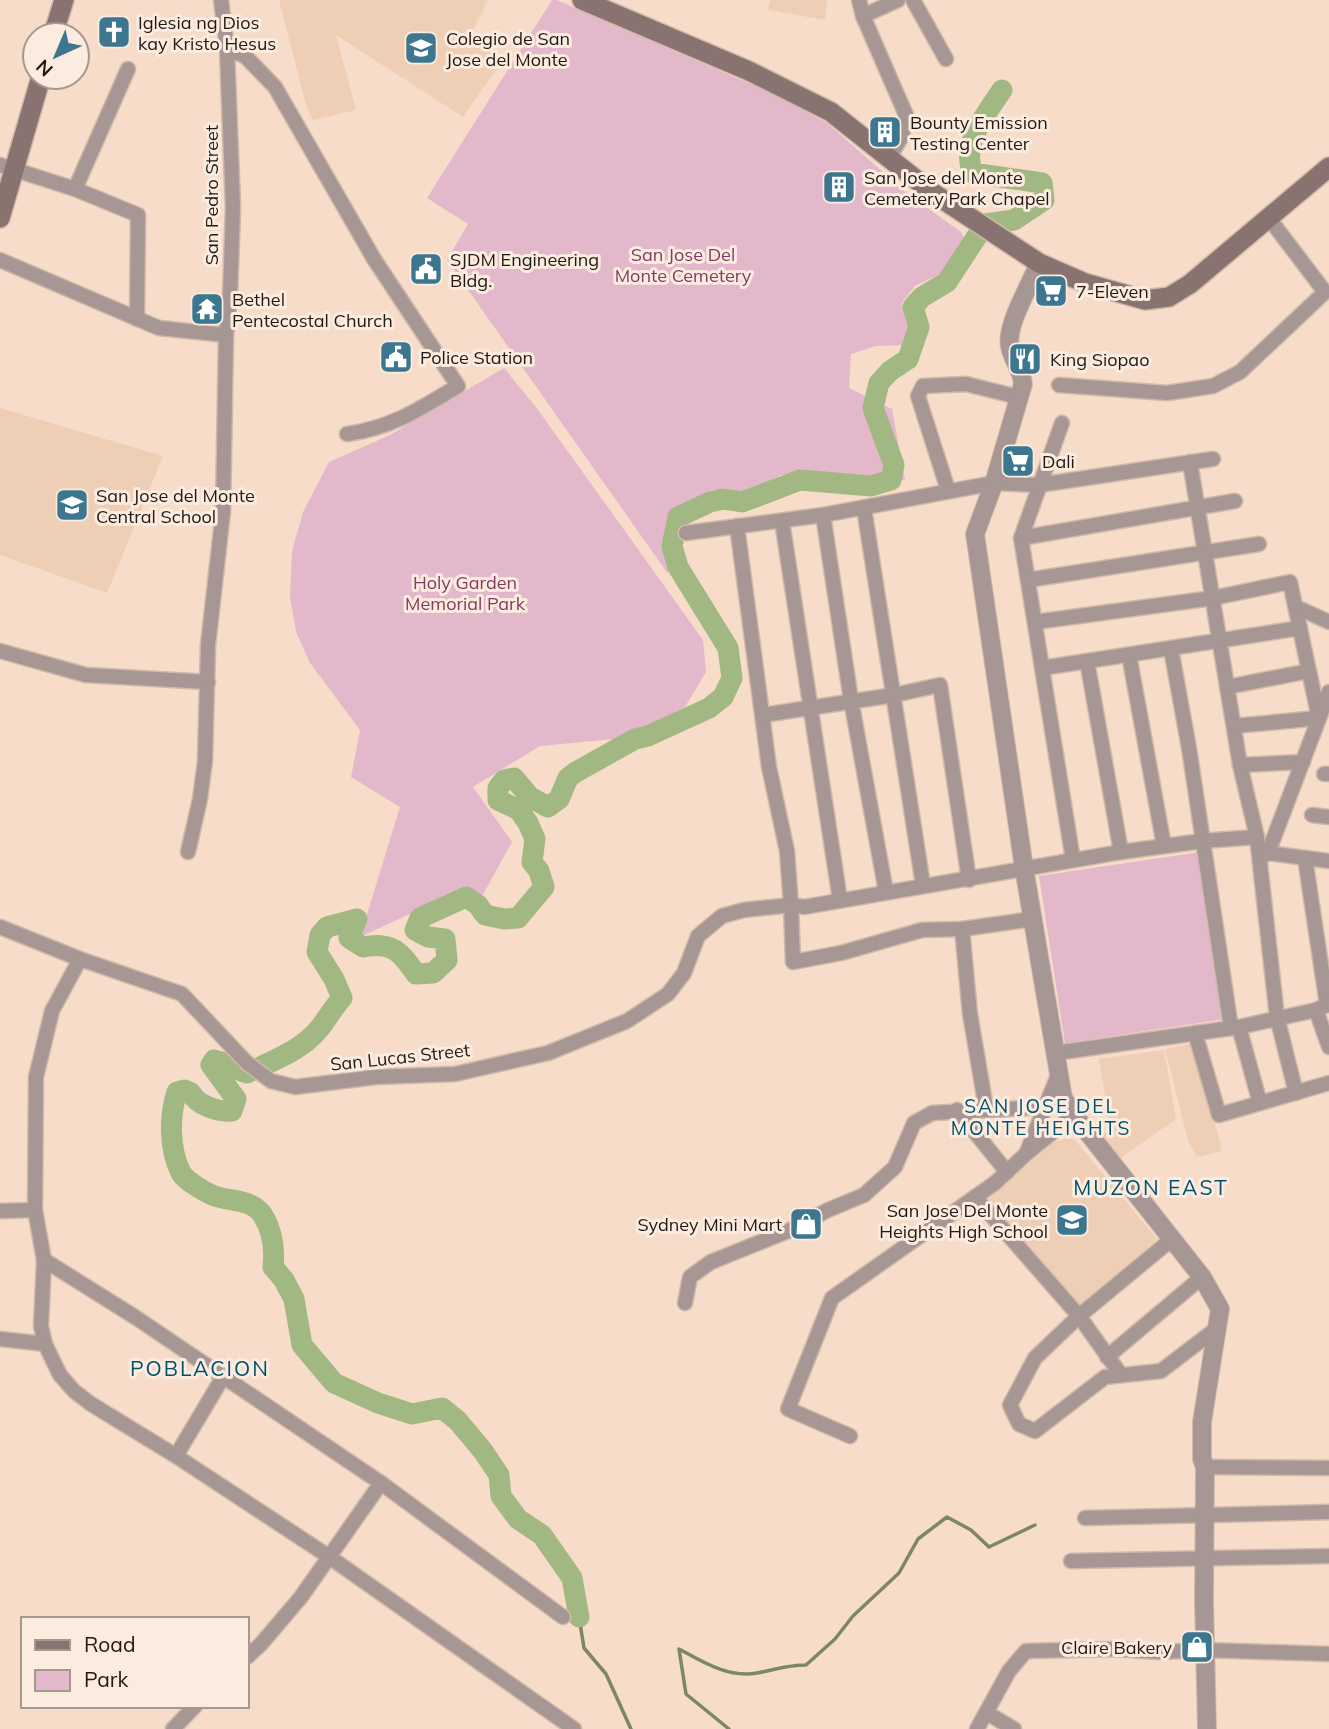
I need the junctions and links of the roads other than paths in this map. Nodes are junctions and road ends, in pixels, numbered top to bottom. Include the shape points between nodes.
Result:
1 (64, 0) edge
2 (222, 0) edge
3 (582, 0) edge
4 (859, 0) edge
5 (898, 0) edge
6 (913, 0) edge
7 (863, 16) junction
8 (58, 21) edge
9 (227, 48) junction
10 (946, 59) dead end
11 (128, 69) dead end
12 (36, 91) edge
13 (889, 158) junction
14 (7, 167) edge
15 (1329, 167) edge
16 (75, 189) junction
17 (1268, 217) junction
18 (0, 218) edge
19 (0, 260) edge
20 (1039, 263) junction
21 (136, 319) junction
22 (226, 335) junction
23 (1059, 385) dead end
24 (1018, 397) junction
25 (1062, 424) dead end
26 (347, 434) dead end
27 (1213, 458) dead end
28 (1190, 462) junction
29 (994, 483) junction
30 (1039, 485) junction
31 (948, 490) junction
32 (1235, 501) dead end
33 (864, 508) junction
34 (1198, 508) junction
35 (823, 515) junction
36 (782, 521) junction
37 (737, 526) junction
38 (686, 533) dead end
39 (1021, 538) junction
40 (1259, 544) dead end
41 (1206, 554) junction
42 (1028, 580) junction
43 (1213, 598) junction
44 (1296, 607) junction
45 (1035, 622) junction
46 (1329, 622) edge
47 (1300, 628) junction
48 (1220, 642) junction
49 (1171, 649) junction
50 (0, 652) edge
51 (1129, 655) junction
52 (1087, 662) junction
53 (1042, 668) junction
54 (1309, 671) junction
55 (208, 682) junction
56 (1227, 687) junction
57 (1329, 692) edge
58 (894, 695) junction
59 (851, 700) junction
60 (810, 708) junction
61 (763, 715) junction
62 (1322, 724) edge
63 (1234, 726) junction
64 (1303, 762) junction
65 (1240, 765) junction
66 (1312, 815) dead end
67 (1329, 817) edge
68 (1257, 837) junction
69 (1202, 841) junction
70 (1164, 846) junction
71 (188, 852) dead end
72 (1121, 852) junction
73 (1264, 856) junction
74 (1305, 858) junction
75 (1073, 860) junction
76 (1329, 861) edge
77 (1024, 868) junction
78 (969, 880) junction
79 (923, 885) junction
80 (886, 892) junction
81 (840, 900) junction
82 (791, 905) junction
83 (1032, 919) junction
84 (0, 927) edge
85 (962, 929) junction
86 (80, 959) junction
87 (1324, 1006) edge
88 (1278, 1017) junction
89 (1235, 1027) junction
90 (1195, 1033) junction
91 (1329, 1047) edge
92 (1055, 1053) junction
93 (1059, 1073) junction
94 (1329, 1083) edge
95 (1296, 1093) junction
96 (1260, 1103) junction
97 (1044, 1107) junction
98 (986, 1108) junction
99 (957, 1110) junction
100 (1074, 1115) junction
101 (1027, 1153) junction
102 (1007, 1172) junction
103 (975, 1197) junction
104 (35, 1210) junction
105 (0, 1211) edge
106 (1172, 1239) junction
107 (44, 1260) junction
108 (1202, 1277) junction
109 (685, 1303) dead end
110 (1079, 1316) junction
111 (1216, 1329) junction
112 (0, 1339) edge
113 (45, 1344) junction
114 (1107, 1357) junction
115 (1121, 1375) junction
116 (223, 1377) junction
117 (850, 1436) dead end
118 (176, 1456) junction
119 (1205, 1467) junction
120 (1329, 1468) edge
121 (381, 1483) junction
122 (1329, 1512) edge
123 (1203, 1514) junction
124 (1086, 1518) dead end
125 (328, 1556) junction
126 (1329, 1556) edge
127 (1205, 1558) junction
128 (1071, 1561) dead end
129 (563, 1617) dead end
130 (1206, 1650) junction
131 (1329, 1654) edge
132 (248, 1656) edge
133 (193, 1708) edge
134 (987, 1713) junction
135 (173, 1729) edge
136 (575, 1729) edge
137 (977, 1729) edge
138 (1014, 1729) edge
139 (1207, 1729) edge

1 - 8 main road
2 - 9 street, San Pedro Street
3 - 13 main road via 789,89 831,112
4 - 7 street
5 - 7 street
6 - 10 street
7 - 13 street via 906,114 902,136
9 - 22 street, San Pedro Street via 233,207
9 - 26 street via 245,57 275,87 374,259 458,386 390,425
11 - 16 street
12 - 14 main road
13 - 20 main road
14 - 16 street
14 - 18 main road
15 - 17 main road
16 - 21 street via 138,215
17 - 20 main road via 1169,297 1129,297
17 - 23 street via 1325,292 1240,372 1213,386 1167,393
19 - 21 street
20 - 24 street via 1009,335 1022,374
21 - 22 street via 159,328
22 - 55 street, San Pedro Street via 223,512
24 - 29 street
24 - 31 street via 966,384 923,386 918,396
25 - 30 street
27 - 28 street
28 - 30 street
28 - 34 street
29 - 30 street
29 - 31 street
29 - 77 street via 975,534
30 - 39 street
31 - 33 street
32 - 34 street
33 - 35 street
33 - 58 street
34 - 39 street
34 - 41 street
35 - 36 street
35 - 59 street
36 - 37 street
36 - 60 street
37 - 38 street
37 - 61 street
39 - 42 street
40 - 41 street
41 - 42 street
41 - 43 street
42 - 45 street
43 - 44 street via 1290,582
43 - 45 street
43 - 48 street
44 - 46 street
44 - 47 street
45 - 53 street
47 - 48 street
47 - 54 street
48 - 49 street
48 - 56 street
49 - 51 street
49 - 69 street
50 - 55 street via 86,675
51 - 52 street
51 - 70 street
52 - 53 street
52 - 72 street
53 - 75 street
54 - 56 street
54 - 62 street
55 - 71 street, San Pedro Street via 205,761
56 - 63 street
57 - 62 street
58 - 59 street
58 - 78 street via 940,685
58 - 79 street
59 - 60 street
59 - 80 street
60 - 61 street
60 - 81 street
61 - 82 street via 787,851
62 - 63 street
62 - 64 street
63 - 65 street
64 - 65 street
64 - 73 street
65 - 68 street
66 - 67 street
68 - 69 street, San Lucas Street
68 - 73 street
69 - 70 street, San Lucas Street
69 - 89 street
70 - 72 street, San Lucas Street
72 - 75 street, San Lucas Street
73 - 74 street
73 - 88 street
74 - 76 street
74 - 87 street
75 - 77 street, San Lucas Street
77 - 78 street, San Lucas Street
77 - 83 street
78 - 79 street, San Lucas Street
79 - 80 street, San Lucas Street
80 - 81 street, San Lucas Street
81 - 82 street, San Lucas Street
82 - 85 street via 793,962 922,930
82 - 86 street, San Lucas Street via 722,916 698,936 684,973 661,998 627,1021 548,1053 455,1074 295,1087 271,1081 248,1064 182,995
83 - 85 street
83 - 92 street
84 - 86 street, San Lucas Street
85 - 98 street
86 - 104 street via 52,1011 36,1077
87 - 88 street
87 - 91 street
88 - 89 street
88 - 95 street
89 - 90 street
89 - 96 street
90 - 92 street
90 - 96 street via 1219,1115
92 - 93 street
93 - 97 street
93 - 100 street via 1063,1098
94 - 95 street
95 - 96 street
97 - 98 street
97 - 101 street
98 - 99 street
99 - 102 street
99 - 109 street via 932,1113 914,1123 895,1167 864,1195 711,1262 690,1277
100 - 101 street
100 - 106 street
101 - 102 street
102 - 103 street
103 - 110 street
103 - 117 street via 832,1298 788,1409
104 - 105 street
104 - 107 street
106 - 108 street
106 - 110 street
107 - 113 street via 41,1326
107 - 116 street
108 - 111 street via 1220,1309
108 - 114 street
110 - 114 street
110 - 115 street via 1035,1358 1010,1405 1018,1424 1035,1431 1105,1377
111 - 115 street via 1161,1371
111 - 119 street via 1202,1422
112 - 113 street
113 - 118 street via 60,1375 74,1391
114 - 115 street
116 - 118 street
116 - 121 street
118 - 125 street
119 - 120 street
119 - 123 street
121 - 125 street
121 - 129 street
122 - 123 street
123 - 124 street
123 - 127 street
125 - 132 street via 301,1597
125 - 136 street
126 - 127 street
127 - 128 street
127 - 130 street
130 - 131 street
130 - 134 street via 1027,1651 1009,1671
130 - 139 street
133 - 135 street
134 - 137 street
134 - 138 street

